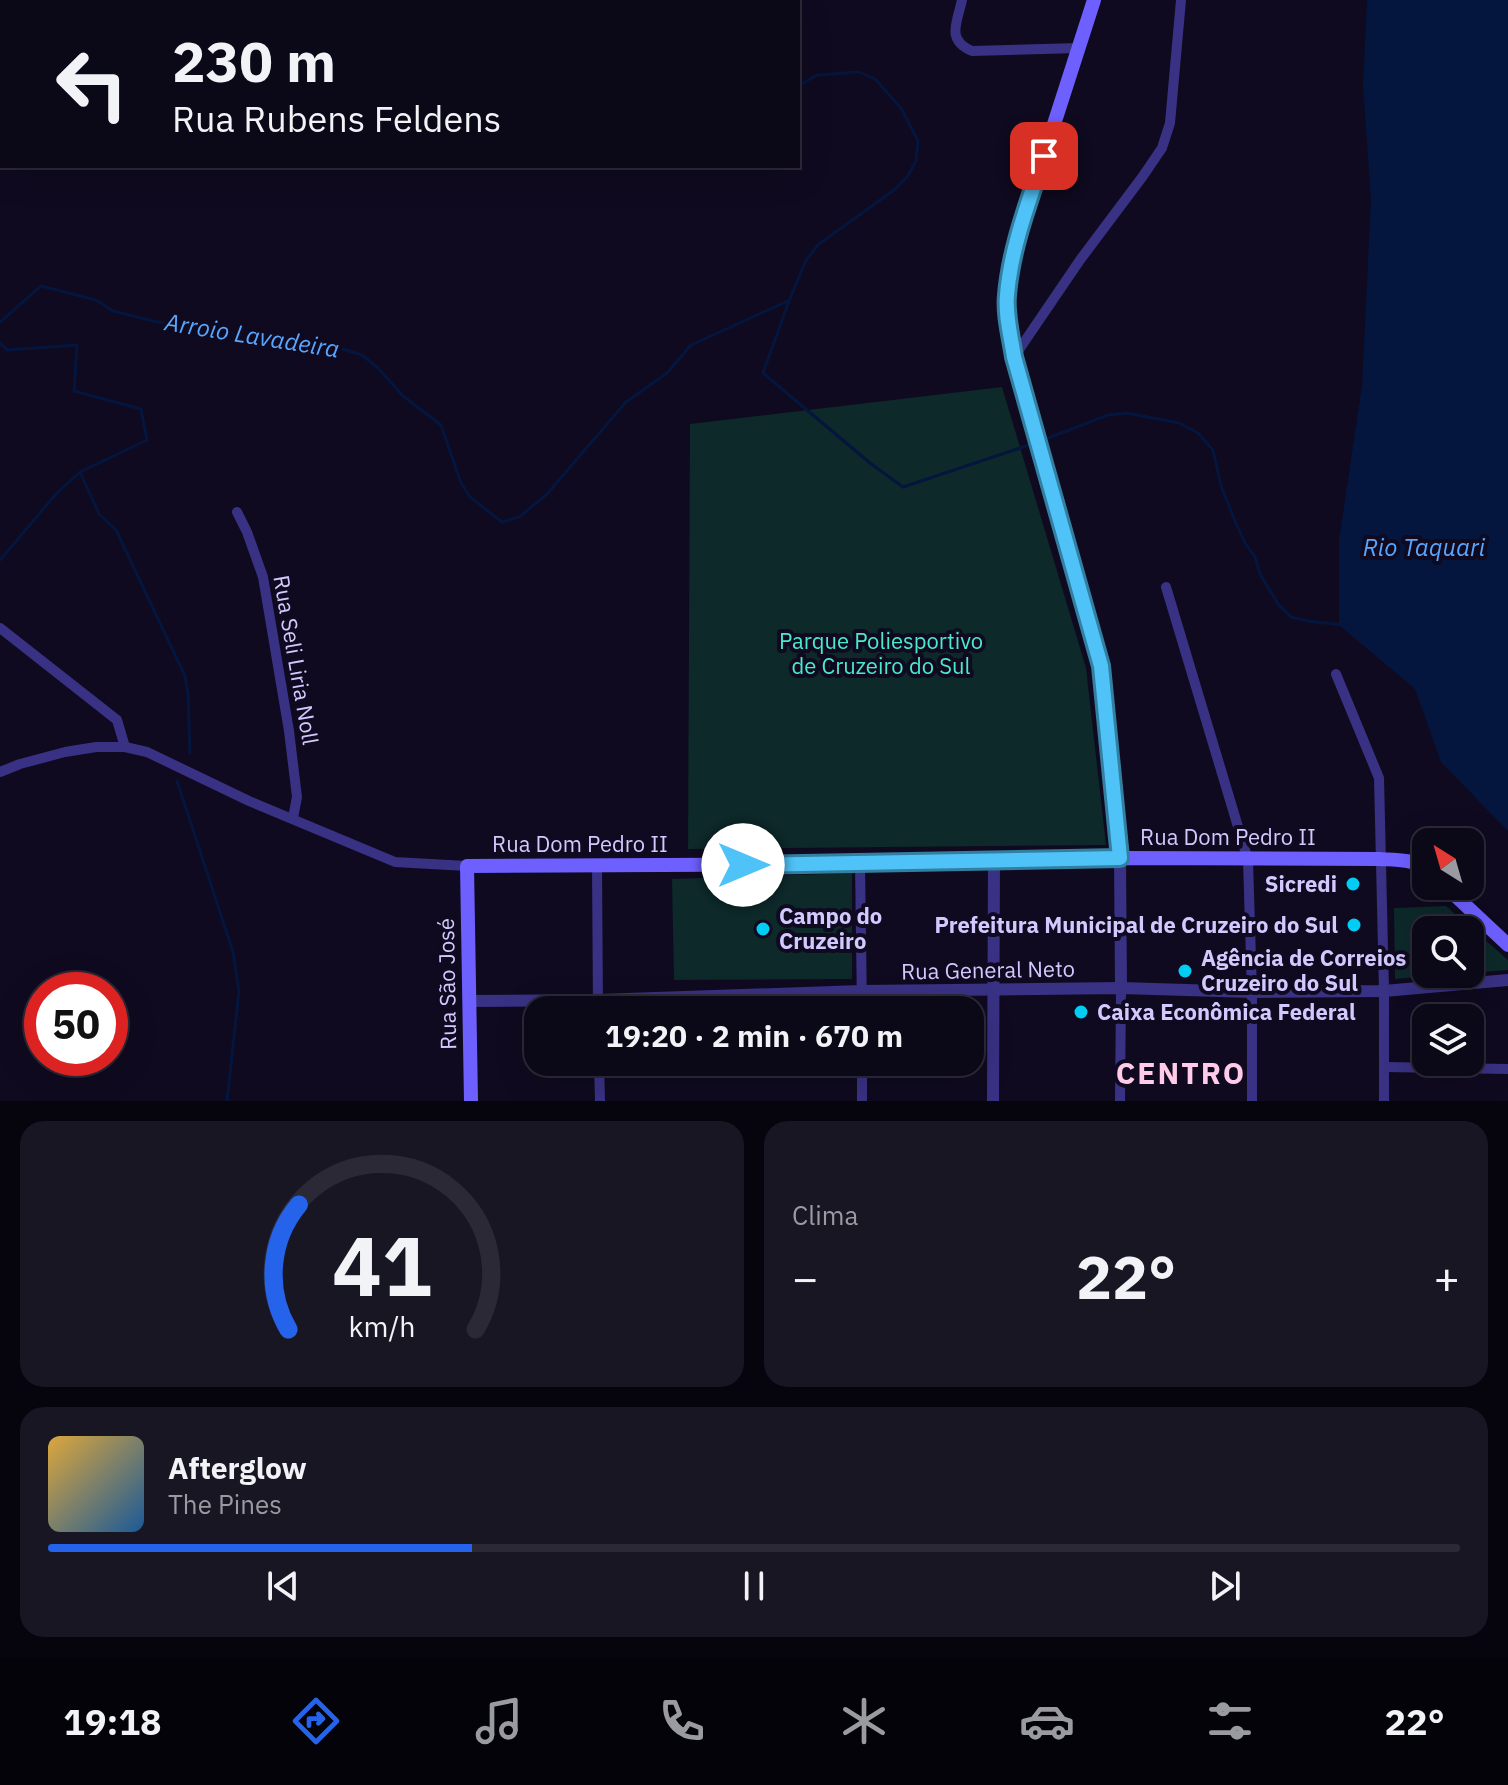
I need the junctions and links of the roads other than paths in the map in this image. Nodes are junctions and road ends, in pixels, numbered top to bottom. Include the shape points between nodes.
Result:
1 (962, 0) edge
2 (1094, 0) edge
3 (1181, 0) edge
4 (1078, 48) junction
5 (1014, 357) junction
6 (237, 512) dead end
7 (1166, 587) dead end
8 (0, 628) edge
9 (1336, 674) dead end
10 (125, 747) junction
11 (0, 772) edge
12 (293, 818) junction
13 (1120, 858) junction
14 (1379, 859) junction
15 (1248, 860) junction
16 (994, 862) junction
17 (1412, 862) edge
18 (860, 864) junction
19 (467, 866) junction
20 (597, 866) junction
21 (1460, 900) edge
22 (1508, 945) edge
23 (1508, 980) edge
24 (1121, 988) junction
25 (992, 990) junction
26 (861, 991) junction
27 (1384, 991) junction
28 (1252, 992) junction
29 (598, 996) edge
30 (767, 996) edge
31 (861, 996) edge
32 (469, 1001) junction
33 (524, 1003) edge
34 (1384, 1067) junction
35 (1508, 1069) edge
36 (599, 1076) edge
37 (862, 1076) edge
38 (471, 1101) edge
39 (600, 1101) edge
40 (862, 1101) edge
41 (993, 1101) edge
42 (1120, 1101) edge
43 (1252, 1101) edge
44 (1384, 1101) edge

1 - 4 street via 957,40 972,51
2 - 4 main road
3 - 5 street via 1170,123 1162,148
4 - 5 main road via 1018,236 1007,297
5 - 13 main road via 1101,666
6 - 12 street, Rua Seli Liria Noll via 263,577 289,731 297,797
7 - 15 street
8 - 10 street via 117,720
9 - 14 street via 1379,778
10 - 11 street, Rua Dom Pedro II via 65,752
10 - 12 street, Rua Dom Pedro II
12 - 19 street, Rua Dom Pedro II via 395,862
13 - 15 main road, Rua Dom Pedro II
13 - 16 main road, Rua Dom Pedro II
13 - 24 street
14 - 15 main road, Rua Dom Pedro II
14 - 17 main road, Rua Dom Pedro II
14 - 27 street
15 - 28 street
16 - 18 main road, Rua Dom Pedro II
16 - 25 street
18 - 20 main road, Rua Dom Pedro II
18 - 26 street
19 - 20 main road, Rua Dom Pedro II
19 - 32 main road, Rua São José
20 - 29 street
21 - 22 main road
23 - 27 street, Rua General Neto
24 - 25 street, Rua General Neto
24 - 28 street, Rua General Neto
24 - 42 street
25 - 26 street, Rua General Neto
25 - 41 street
26 - 30 street, Rua General Neto
26 - 31 street
27 - 28 street, Rua General Neto
27 - 34 street
28 - 43 street
32 - 33 street, Rua General Neto
32 - 38 main road, Rua São José
34 - 35 street
34 - 44 street
36 - 39 street
37 - 40 street

